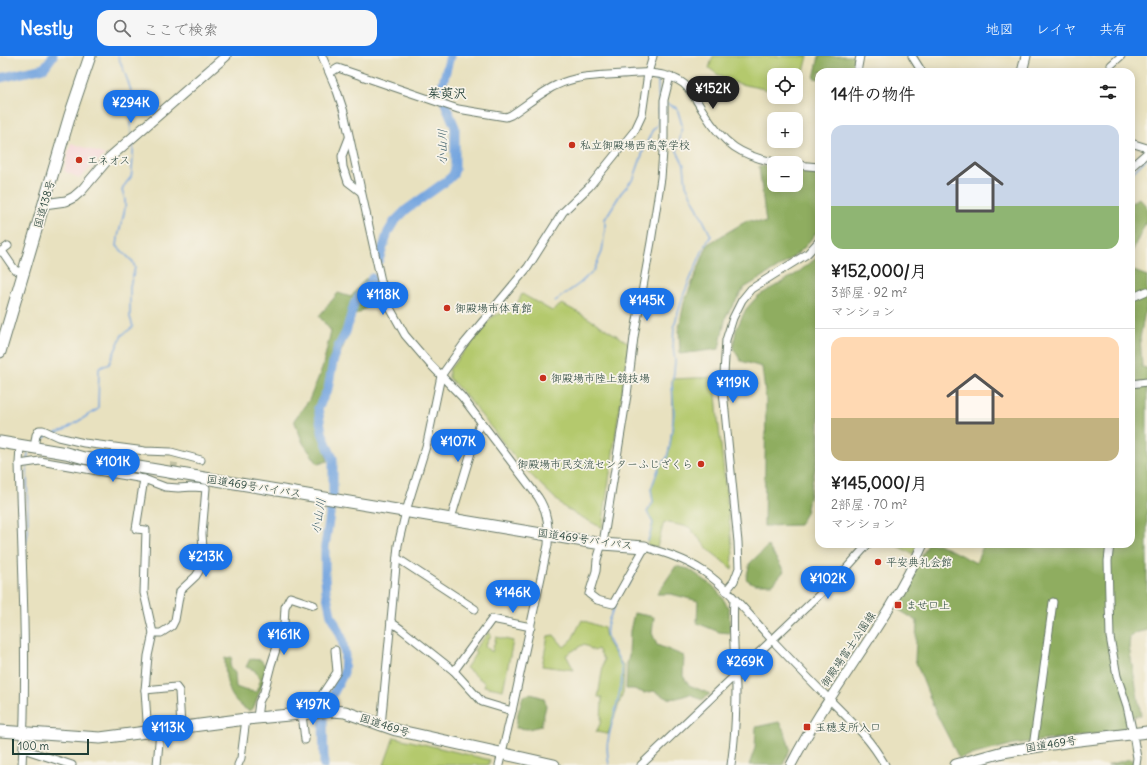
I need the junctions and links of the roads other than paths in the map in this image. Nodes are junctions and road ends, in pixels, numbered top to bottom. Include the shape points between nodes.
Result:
1 (90, 56) edge
2 (226, 56) edge
3 (322, 56) edge
4 (653, 56) edge
5 (860, 56) edge
6 (912, 56) edge
7 (1026, 56) edge
8 (1121, 56) edge
9 (1111, 65) dead end
10 (858, 68) edge
11 (920, 68) edge
12 (1023, 68) edge
13 (330, 73) junction
14 (648, 73) junction
15 (670, 76) junction
16 (349, 137) junction
17 (1135, 144) edge
18 (1147, 148) edge
19 (1147, 153) edge
20 (767, 161) edge
21 (1135, 164) edge
22 (803, 166) edge
23 (815, 167) edge
24 (361, 192) junction
25 (44, 204) junction
26 (815, 245) edge
27 (3, 250) edge
28 (24, 273) junction
29 (1147, 291) edge
30 (1135, 296) edge
31 (0, 352) edge
32 (441, 376) junction
33 (1147, 382) edge
34 (1135, 384) edge
35 (481, 423) junction
36 (0, 442) edge
37 (20, 445) junction
38 (34, 448) junction
39 (201, 460) dead end
40 (19, 464) junction
41 (144, 479) junction
42 (407, 508) junction
43 (453, 512) junction
44 (548, 530) junction
45 (603, 540) junction
46 (645, 547) junction
47 (864, 548) edge
48 (921, 548) edge
49 (1110, 548) edge
50 (397, 558) junction
51 (726, 591) junction
52 (734, 599) junction
53 (1053, 602) dead end
54 (314, 605) dead end
55 (475, 609) dead end
56 (391, 622) junction
57 (531, 627) junction
58 (154, 633) junction
59 (772, 640) junction
60 (335, 650) dead end
61 (454, 671) junction
62 (735, 675) junction
63 (145, 690) junction
64 (829, 699) junction
65 (512, 711) junction
66 (323, 712) junction
67 (302, 714) junction
68 (257, 718) junction
69 (246, 719) junction
70 (381, 726) junction
71 (181, 728) junction
72 (0, 731) edge
73 (157, 731) junction
74 (1147, 732) edge
75 (24, 733) junction
76 (1133, 734) junction
77 (306, 740) dead end
78 (1033, 747) junction
79 (23, 749) junction
80 (502, 754) junction
81 (22, 765) edge
82 (72, 765) edge
83 (156, 765) edge
84 (238, 765) edge
85 (499, 765) edge
86 (554, 765) edge
87 (641, 765) edge
88 (731, 765) edge
89 (791, 765) edge
90 (885, 765) edge
91 (956, 765) edge
92 (1136, 765) edge

1 - 25 highway, 国道138号
2 - 25 main road via 109,158 74,197 66,201
3 - 13 street
4 - 14 street
5 - 10 street
6 - 11 street
7 - 12 main road
8 - 9 street
13 - 14 street via 338,68 458,109 506,117 556,85 578,77
13 - 16 street via 344,112
14 - 15 street
14 - 32 street via 642,115 635,130 589,187 563,212 528,266
15 - 20 street via 684,84 691,92 711,125 727,142 735,148
15 - 45 street via 664,103 661,178
16 - 24 street
16 - 24 street via 342,156 343,167 348,182
17 - 18 street
19 - 21 street
22 - 23 street
24 - 32 street via 381,281 390,308 405,335
25 - 28 highway, 国道138号
26 - 51 street via 807,254 751,289 733,318 726,340 723,391 739,568 734,581
27 - 28 street via 15,270
28 - 31 highway, 国道138号
29 - 30 street
32 - 35 street via 462,397
32 - 42 street via 427,443
33 - 34 street
35 - 43 street
35 - 44 street via 538,497 545,511
36 - 37 highway, 国道469号バイパス
37 - 38 highway, 国道469号バイパス
37 - 40 street
38 - 39 street via 36,435 43,430 58,437 84,443
38 - 42 highway, 国道469号バイパス via 84,454
40 - 41 street via 40,461
40 - 75 street via 25,674
41 - 58 street via 136,529 146,530 144,593
41 - 58 street via 165,487 171,484 206,488 202,534 204,562 196,576 180,591 172,626 161,633
42 - 43 highway, 国道469号バイパス
42 - 44 highway, 国道469号バイパス
42 - 50 street
43 - 44 highway, 国道469号バイパス
44 - 45 highway, 国道469号バイパス
44 - 57 street via 548,545
45 - 46 highway, 国道469号バイパス
45 - 46 street via 589,594 597,600 613,604
46 - 51 street via 693,565 704,571
47 - 59 street
48 - 64 main road, 御殿場富士公園線 via 889,609
49 - 76 street via 1110,637 1117,676
50 - 55 street
50 - 56 street
51 - 52 street
52 - 59 street
52 - 62 street
53 - 78 street
54 - 68 street via 290,597 285,607 284,625 259,702
56 - 61 street
56 - 70 street
57 - 61 street via 492,619
57 - 65 street
58 - 63 street via 148,656
59 - 62 street
59 - 64 street
60 - 66 street via 336,672 318,706
61 - 65 street via 482,702
62 - 87 street
62 - 88 street via 736,715
63 - 71 street via 176,687 179,691
63 - 73 street via 147,721
64 - 89 main road, 御殿場富士公園線
64 - 90 street via 859,728
65 - 80 street
66 - 67 highway, 国道469号
66 - 70 highway, 国道469号 via 345,712
67 - 68 highway, 国道469号
67 - 77 street
68 - 69 highway, 国道469号
69 - 71 highway, 国道469号
69 - 84 street
70 - 80 highway, 国道469号
71 - 73 highway, 国道469号
72 - 75 highway, 国道469号
73 - 75 highway, 国道469号 via 100,738
73 - 83 street
74 - 76 highway, 国道469号
75 - 79 street
76 - 78 highway, 国道469号
76 - 92 street
78 - 91 highway, 国道469号
79 - 81 street
79 - 82 street
80 - 85 street
80 - 86 highway, 国道469号

